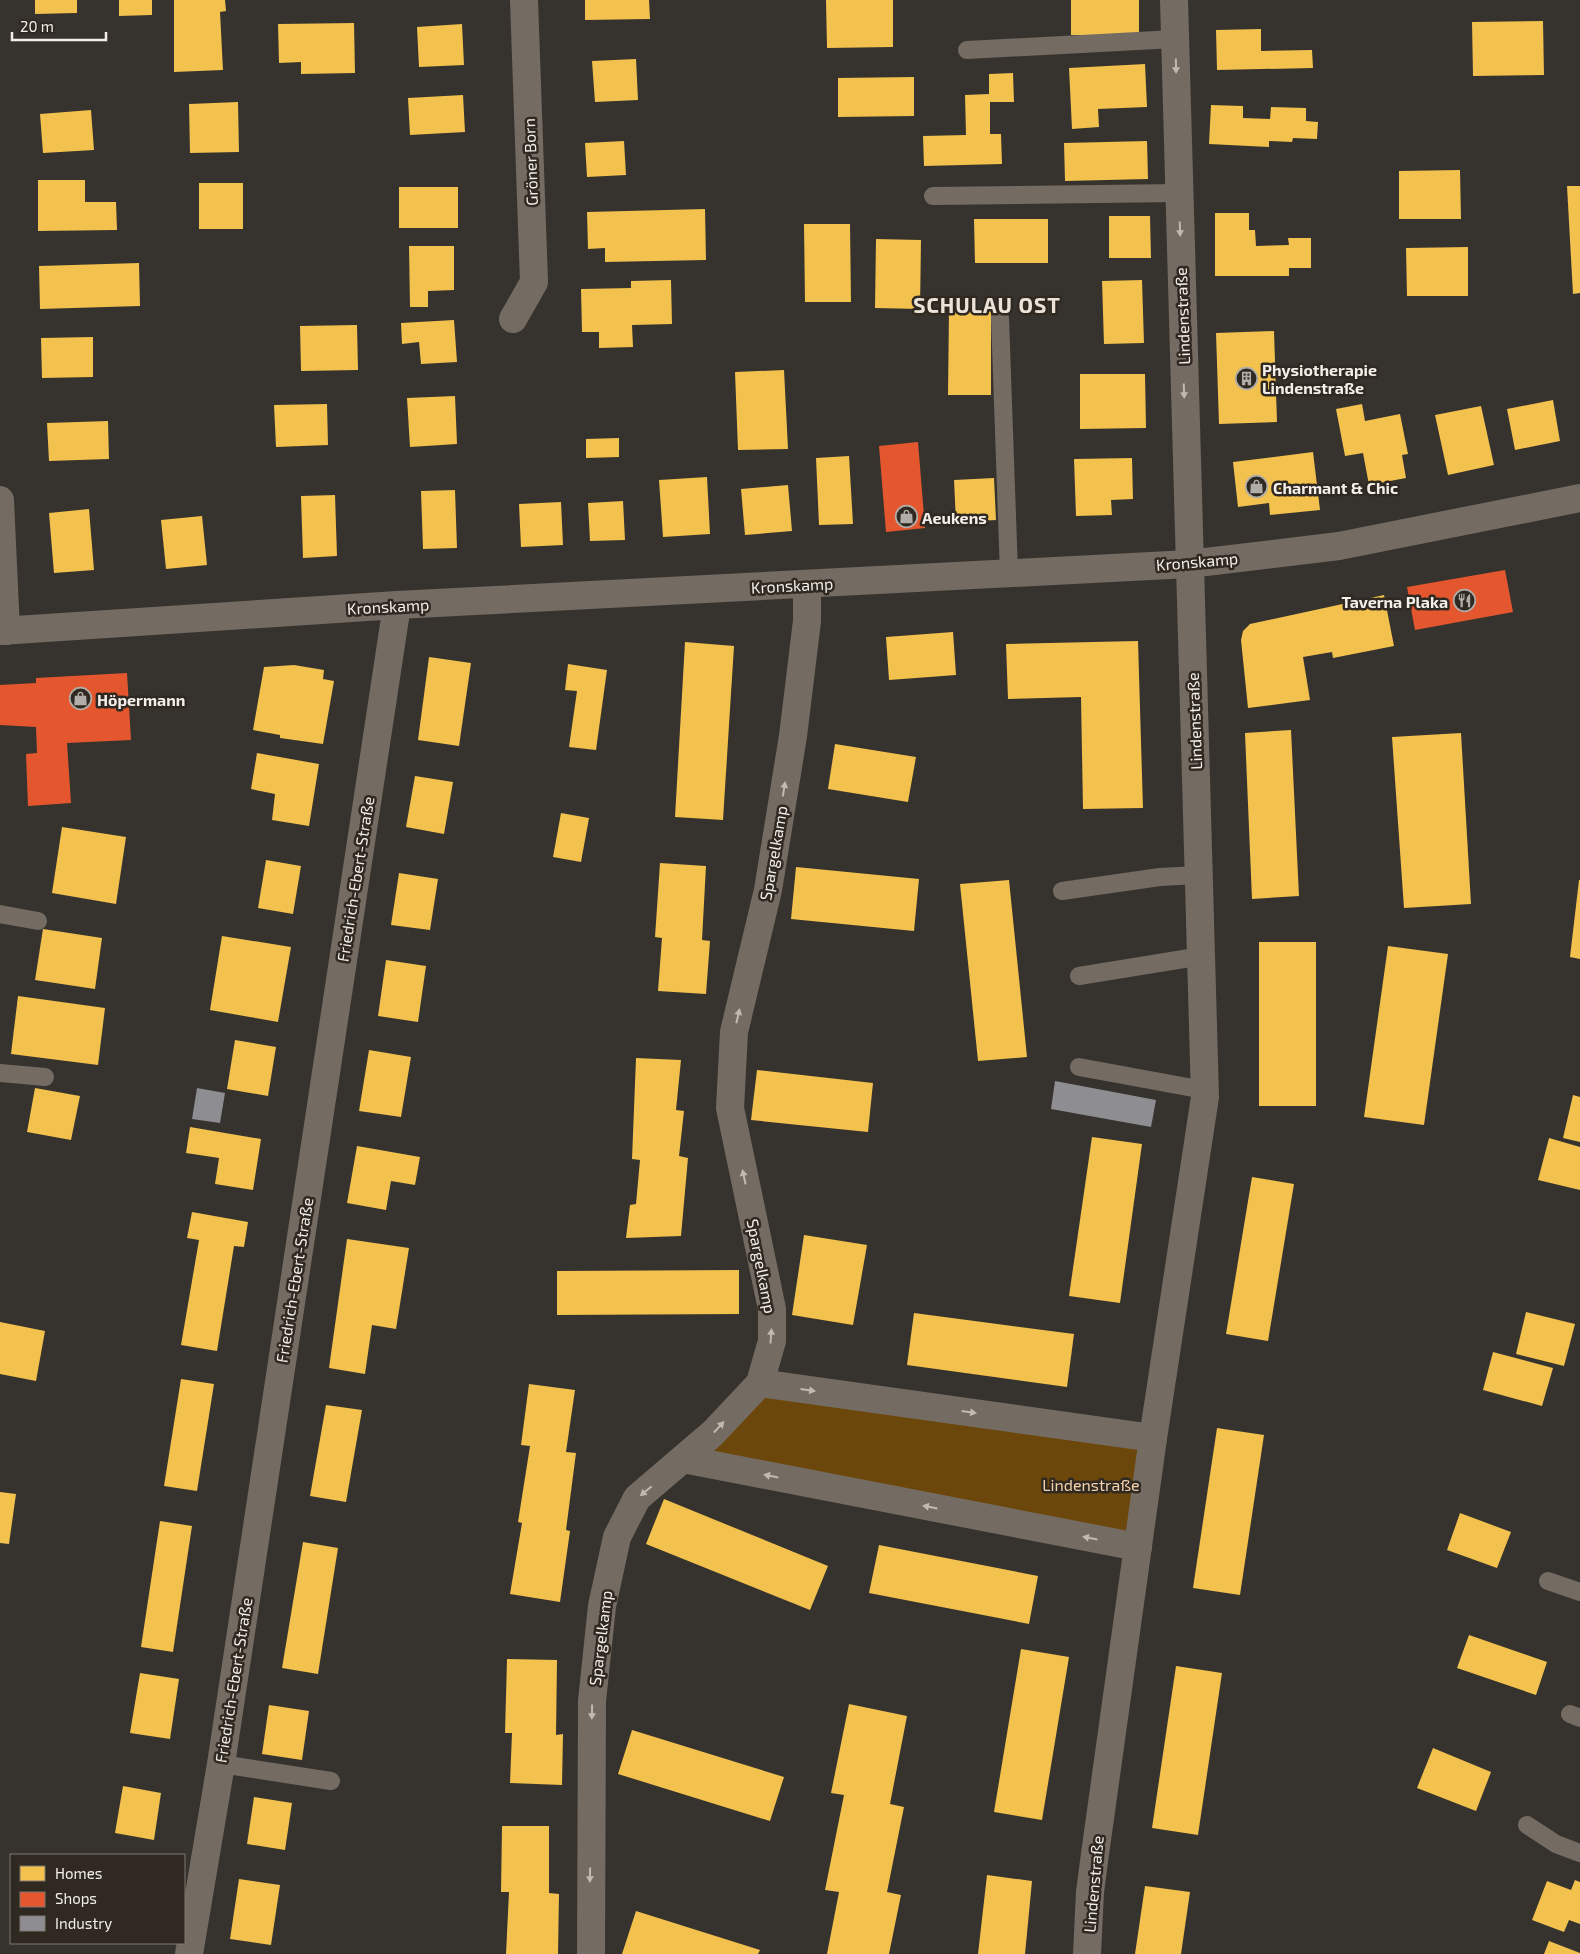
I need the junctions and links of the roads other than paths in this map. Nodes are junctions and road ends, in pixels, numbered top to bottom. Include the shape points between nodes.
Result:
1 (524, 0) edge
2 (1174, 0) edge
3 (1175, 39) junction
4 (967, 50) dead end
5 (1179, 193) junction
6 (932, 196) dead end
7 (1000, 318) dead end
8 (513, 319) dead end
9 (1580, 498) edge
10 (0, 500) edge
11 (1189, 564) junction
12 (1009, 573) junction
13 (807, 584) junction
14 (397, 605) junction
15 (3, 631) edge
16 (1199, 875) junction
17 (1062, 891) dead end
18 (0, 914) edge
19 (38, 920) dead end
20 (1202, 956) junction
21 (1079, 976) dead end
22 (1079, 1067) dead end
23 (0, 1073) edge
24 (45, 1077) dead end
25 (1204, 1090) junction
26 (760, 1383) junction
27 (1153, 1438) junction
28 (683, 1459) junction
29 (1138, 1547) junction
30 (1548, 1581) dead end
31 (1580, 1592) edge
32 (220, 1764) junction
33 (331, 1781) dead end
34 (1527, 1826) dead end
35 (1580, 1854) edge
36 (189, 1954) edge
37 (591, 1954) edge
38 (1087, 1954) edge

1 - 8 street, Gröner Born via 534,282
2 - 3 street, Lindenstraße
3 - 4 lane
3 -> 5 street, Lindenstraße
5 - 6 lane
5 -> 11 street, Lindenstraße
7 - 12 lane
9 - 11 street, Kronskamp via 1339,546
10 - 15 street
11 - 12 street, Kronskamp
11 - 16 street, Lindenstraße
12 - 13 street, Kronskamp
13 - 14 street, Kronskamp
26 -> 13 street, Spargelkamp via 772,1341 772,1309 730,1108 734,1032 768,890 793,736 807,621
14 - 15 street, Kronskamp
14 - 32 street, Friedrich-Ebert-Straße
16 - 17 lane via 1160,877
16 - 20 street, Lindenstraße
18 - 19 lane
20 - 21 lane
20 - 25 street, Lindenstraße
22 - 25 lane
23 - 24 lane
25 - 27 street, Lindenstraße
26 -> 27 street
28 -> 26 street, Spargelkamp via 714,1433
27 - 29 street, Lindenstraße
29 -> 28 street
28 -> 37 street, Spargelkamp via 637,1498 617,1537 602,1606 592,1701
29 - 38 street, Lindenstraße via 1090,1892
30 - 31 lane
32 - 33 lane
32 - 36 street, Friedrich-Ebert-Straße
34 - 35 lane

